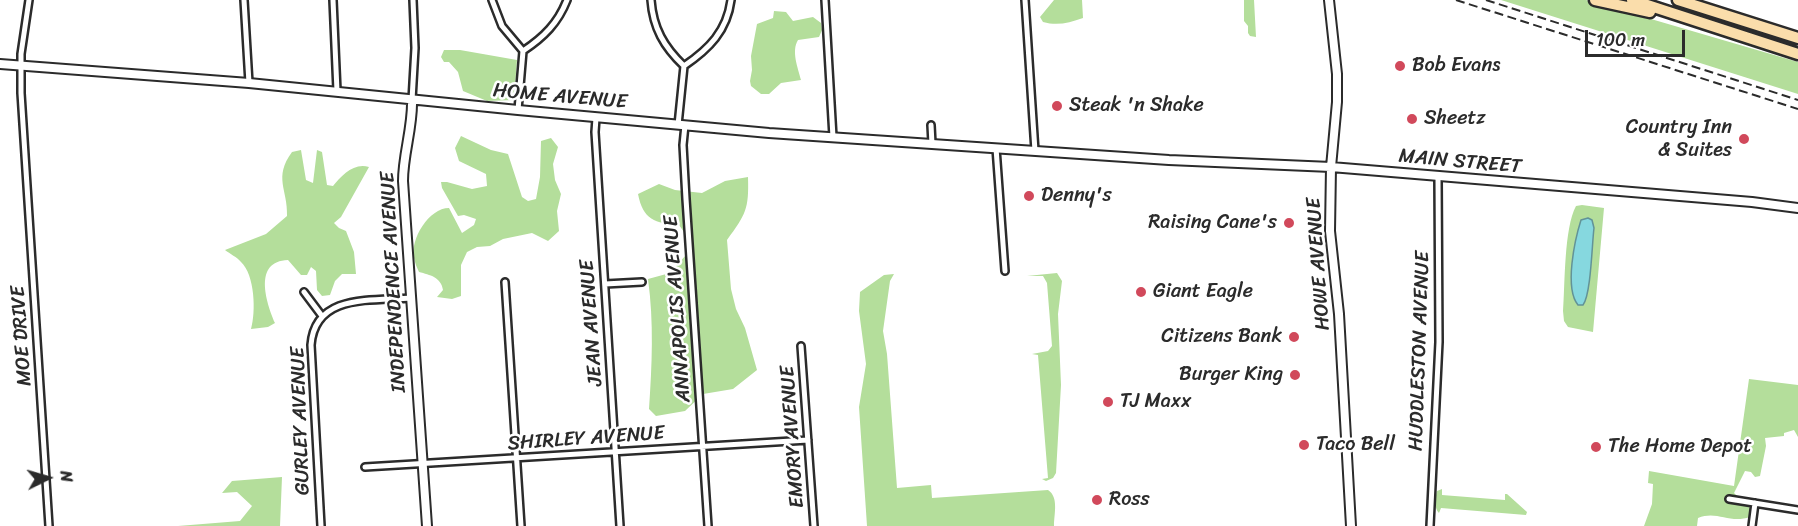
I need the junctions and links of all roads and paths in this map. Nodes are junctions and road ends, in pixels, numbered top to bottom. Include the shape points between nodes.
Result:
1 (29, 0) edge
2 (244, 0) edge
3 (333, 0) edge
4 (413, 0) edge
5 (492, 0) edge
6 (567, 0) edge
7 (651, 0) edge
8 (731, 0) edge
9 (825, 0) edge
10 (1025, 0) edge
11 (1329, 0) edge
12 (1595, 0) edge
13 (1632, 0) edge
14 (1679, 0) edge
15 (1694, 21) junction
16 (1798, 38) edge
17 (523, 51) junction
18 (1798, 54) edge
19 (0, 64) edge
20 (20, 66) junction
21 (684, 66) junction
22 (249, 83) junction
23 (337, 91) junction
24 (412, 100) junction
25 (518, 111) junction
26 (596, 118) junction
27 (682, 125) junction
28 (931, 125) dead end
29 (832, 137) junction
30 (932, 144) junction
31 (996, 148) junction
32 (1035, 151) junction
33 (1118, 156) joint
34 (1331, 168) junction
35 (1438, 177) junction
36 (1798, 208) edge
37 (1005, 271) dead end
38 (505, 282) dead end
39 (642, 282) dead end
40 (605, 284) junction
41 (304, 292) dead end
42 (411, 298) junction
43 (322, 316) junction
44 (801, 346) dead end
45 (808, 440) junction
46 (703, 446) junction
47 (615, 452) junction
48 (517, 458) junction
49 (422, 464) junction
50 (365, 468) dead end
51 (1729, 499) dead end
52 (1755, 503) junction
53 (1798, 510) edge
54 (50, 526) edge
55 (321, 526) edge
56 (427, 526) edge
57 (521, 526) edge
58 (620, 526) edge
59 (708, 526) edge
60 (814, 526) edge
61 (1351, 526) edge
62 (1430, 526) edge
63 (1752, 526) edge

1 - 20 street, MOE DRIVE
2 - 22 street
3 - 23 street
4 - 24 street, INDEPENDENCE AVENUE
5 - 17 street via 502,26
6 - 17 street via 549,31
7 - 21 street via 653,19 662,40
8 - 21 street via 728,16 715,40
9 - 29 street
10 - 32 street
11 - 34 street, HOWE AVENUE via 1337,74
12 - 15 highway
13 - 15 highway
14 - 16 highway
15 - 18 highway
17 - 25 street
19 - 20 street, HOME AVENUE
20 - 22 street, HOME AVENUE
20 - 54 street, MOE DRIVE
21 - 27 street, ANNAPOLIS AVENUE
22 - 23 street, HOME AVENUE
23 - 24 street, HOME AVENUE
24 - 25 street, HOME AVENUE
24 - 42 street, INDEPENDENCE AVENUE via 403,166
25 - 26 street, HOME AVENUE
26 - 27 street, HOME AVENUE
26 - 40 street, JEAN AVENUE
27 - 29 street, HOME AVENUE
27 - 46 street, ANNAPOLIS AVENUE
28 - 30 street
29 - 30 street, HOME AVENUE
30 - 31 street, HOME AVENUE
31 - 32 street, HOME AVENUE
31 - 37 street
32 - 33 street, HOME AVENUE
33 - 34 street, MAIN STREET
34 - 35 street, MAIN STREET
34 - 61 street, HOWE AVENUE via 1330,231 1339,314
35 - 36 street, MAIN STREET
35 - 62 street, HUDDLESTON AVENUE via 1439,342
38 - 48 street
39 - 40 street
40 - 47 street, JEAN AVENUE
41 - 43 street
42 - 43 street via 344,303
42 - 49 street, INDEPENDENCE AVENUE
43 - 55 street, GURLEY AVENUE via 311,345
44 - 45 street, EMORY AVENUE
45 - 46 street, SHIRLEY AVENUE
45 - 60 street, EMORY AVENUE
46 - 47 street, SHIRLEY AVENUE
46 - 59 street, ANNAPOLIS AVENUE
47 - 48 street, SHIRLEY AVENUE
47 - 58 street, JEAN AVENUE
48 - 49 street, SHIRLEY AVENUE
48 - 57 street
49 - 50 street, SHIRLEY AVENUE
49 - 56 street, INDEPENDENCE AVENUE
51 - 52 street
52 - 53 street
52 - 63 street

